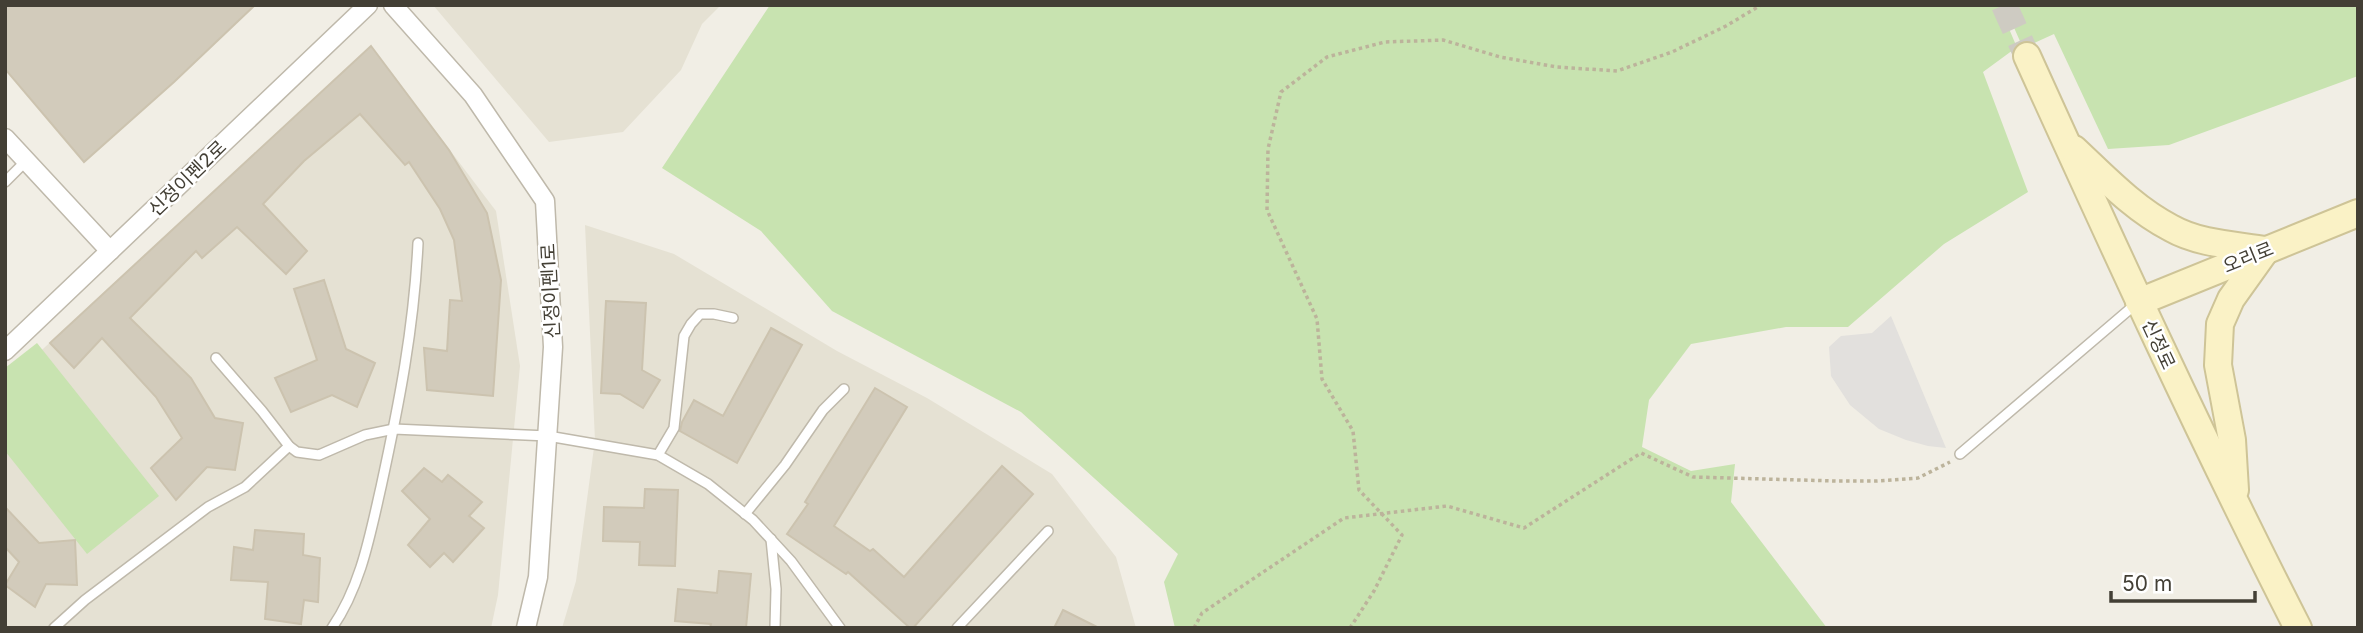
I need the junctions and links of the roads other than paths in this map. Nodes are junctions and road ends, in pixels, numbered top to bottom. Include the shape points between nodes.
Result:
1 (368, 5) edge
2 (393, 5) edge
3 (2027, 56) tunnel mouth
4 (5, 138) edge
5 (2066, 142) junction
6 (26, 161) junction
7 (5, 182) edge
8 (2358, 213) edge
9 (418, 243) dead end
10 (2266, 250) junction
11 (110, 251) junction
12 (2139, 302) junction
13 (733, 317) dead end
14 (5, 351) edge
15 (216, 358) dead end
16 (844, 389) dead end
17 (394, 429) junction
18 (548, 436) junction
19 (289, 446) junction
20 (1960, 454) road end
21 (658, 455) junction
22 (2236, 506) junction
23 (745, 514) junction
24 (1048, 531) dead end
25 (771, 539) junction
26 (54, 628) edge
27 (332, 628) edge
28 (526, 628) edge
29 (775, 628) edge
30 (840, 628) edge
31 (957, 628) edge
32 (2298, 628) edge

1 - 11 street, 신정이펜2로
2 - 18 street, 신정이펜1로 via 473,95 545,201 553,347
3 - 5 main road, 신정로
4 - 6 street
5 - 10 main road via 2147,214 2172,229 2200,239
5 - 12 main road, 신정로
6 - 7 lane
6 - 11 street
8 - 10 main road, 오리로
9 - 17 lane via 415,298
10 - 12 main road, 오리로
10 - 22 main road via 2231,299 2220,324 2218,365 2232,440
11 - 14 street, 신정이펜2로
12 - 20 lane
12 - 22 main road, 신정로
13 - 21 lane via 700,314 684,336 674,428
15 - 19 lane
16 - 23 lane
17 - 18 lane
17 - 19 lane via 365,435 319,455
17 - 27 lane via 365,558 345,609
18 - 21 lane
18 - 28 street, 신정이펜1로 via 538,577
19 - 26 lane via 245,487 208,506
21 - 23 lane via 708,484
22 - 32 main road, 신정로
23 - 25 lane
24 - 31 lane
25 - 29 lane
25 - 30 lane

